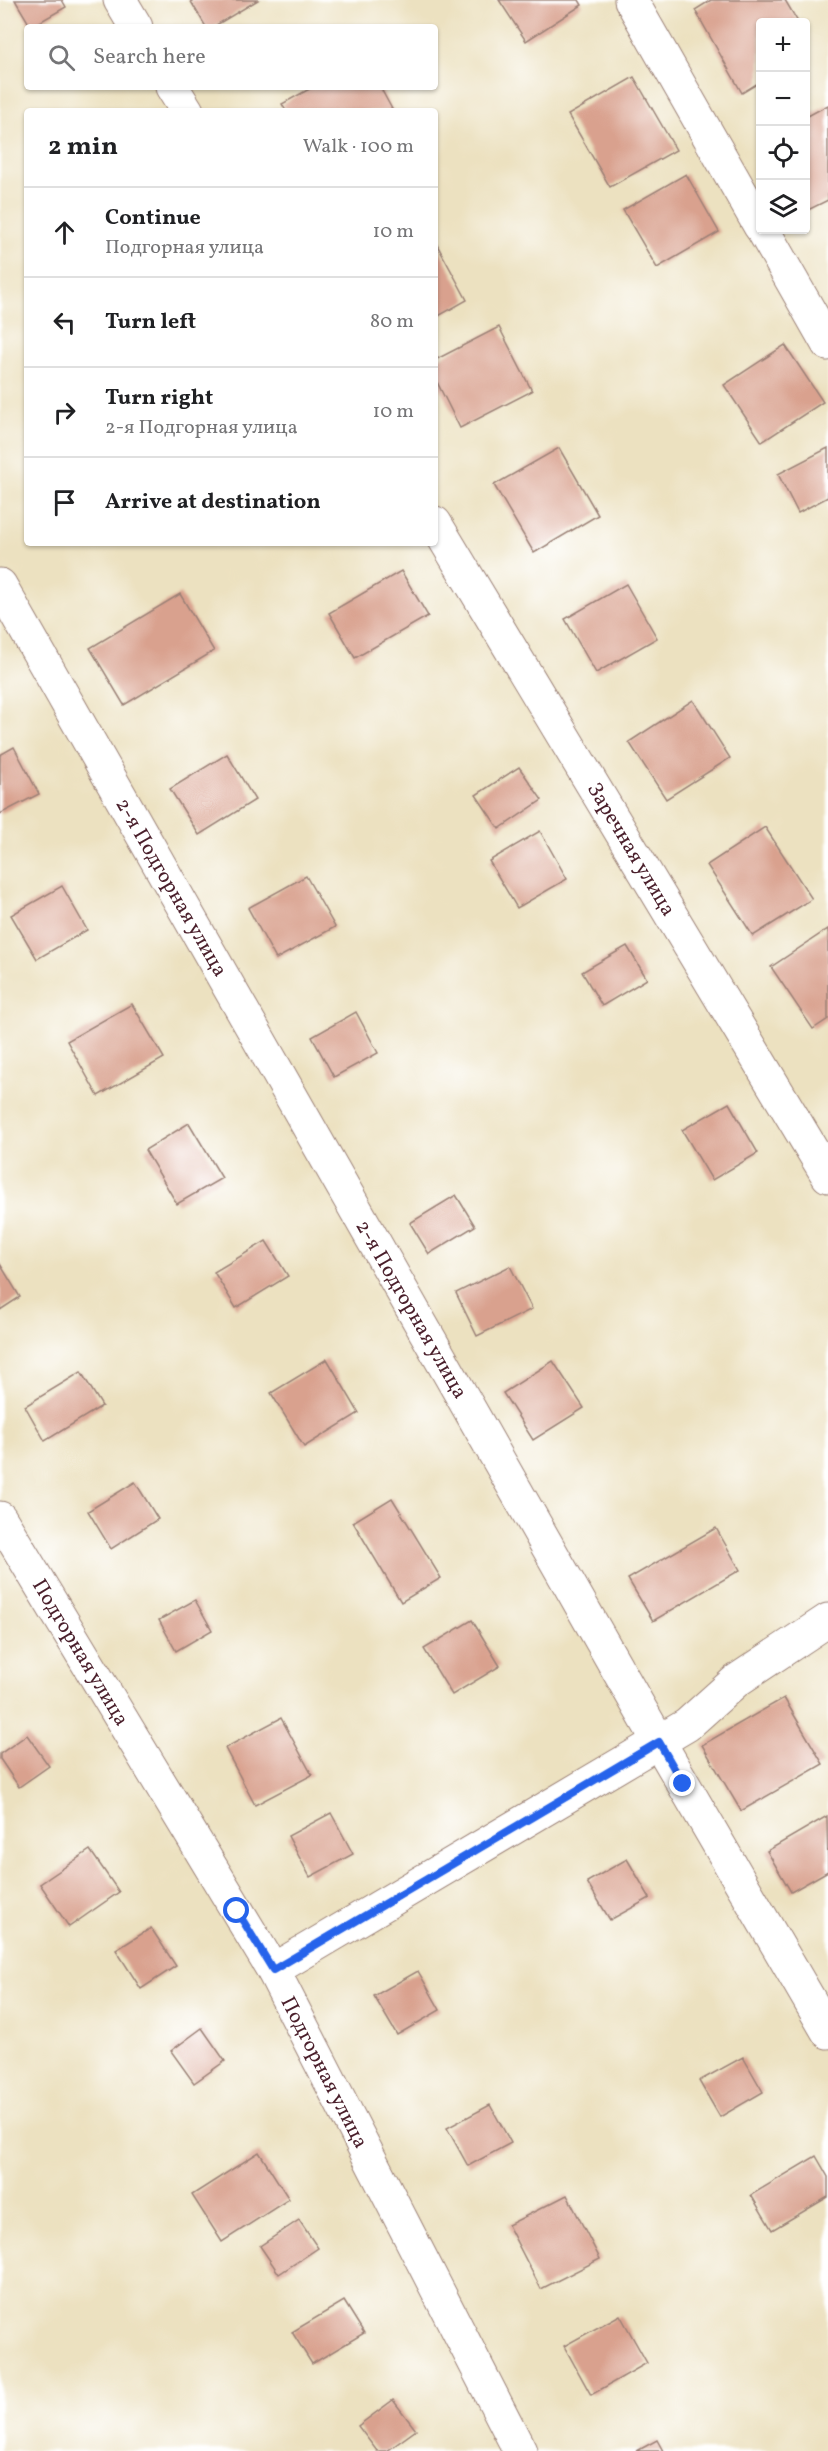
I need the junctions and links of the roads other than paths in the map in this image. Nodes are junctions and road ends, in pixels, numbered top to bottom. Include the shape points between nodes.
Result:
1 (120, 0) edge
2 (631, 0) edge
3 (134, 24) edge
4 (174, 90) edge
5 (185, 108) edge
6 (756, 219) edge
7 (764, 234) edge
8 (828, 344) edge
9 (438, 528) edge
10 (0, 585) edge
11 (828, 1176) edge
12 (0, 1518) edge
13 (828, 1620) edge
14 (659, 1742) junction
15 (273, 1970) junction
16 (828, 2032) edge
17 (520, 2451) edge

1 - 3 street
2 - 6 street
4 - 5 street
7 - 8 street
9 - 11 street, Заречная улица
10 - 14 street, 2-я Подгорная улица
12 - 15 street, Подгорная улица
13 - 14 street via 736,1681 687,1725
14 - 15 street
14 - 16 street, 2-я Подгорная улица
15 - 17 street, Подгорная улица

